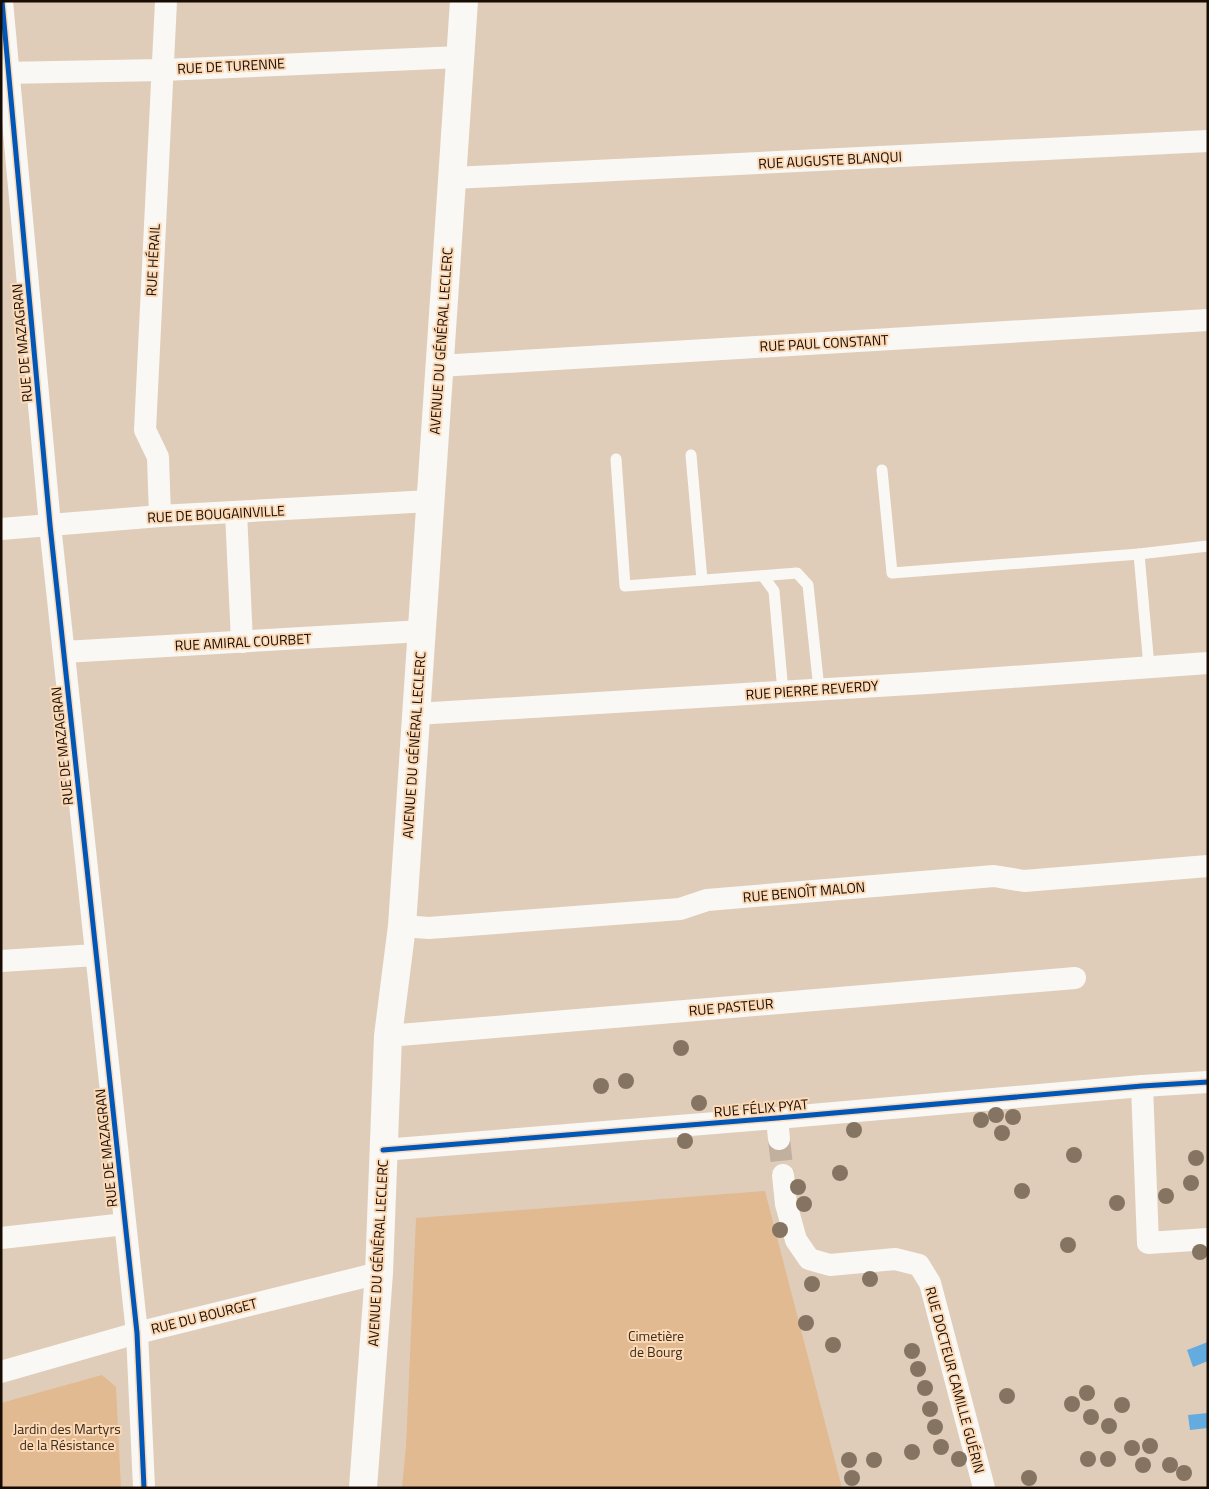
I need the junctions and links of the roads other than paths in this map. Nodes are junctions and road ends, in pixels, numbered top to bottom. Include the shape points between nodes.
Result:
1 (2, 1) edge
2 (166, 1) edge
3 (464, 1) edge
4 (460, 57) junction
5 (163, 70) junction
6 (5, 72) edge
7 (1208, 141) edge
8 (452, 178) junction
9 (1208, 320) edge
10 (439, 366) junction
11 (691, 455) dead end
12 (616, 459) dead end
13 (882, 470) dead end
14 (430, 501) junction
15 (236, 512) junction
16 (160, 516) junction
17 (50, 525) junction
18 (1, 529) edge
19 (1208, 546) edge
20 (1139, 554) junction
21 (764, 576) junction
22 (702, 580) junction
23 (422, 631) junction
24 (242, 642) junction
25 (64, 652) junction
26 (1208, 662) edge
27 (1149, 667) junction
28 (819, 689) junction
29 (783, 692) junction
30 (416, 714) junction
31 (1208, 866) edge
32 (402, 926) junction
33 (96, 955) junction
34 (1, 961) edge
35 (1074, 978) dead end
36 (388, 1036) junction
37 (1208, 1082) edge
38 (1142, 1086) junction
39 (383, 1150) junction
40 (783, 1176) tunnel mouth
41 (125, 1224) junction
42 (1, 1238) edge
43 (1208, 1239) edge
44 (379, 1273) junction
45 (137, 1333) junction
46 (1, 1372) edge
47 (144, 1488) edge
48 (363, 1488) edge
49 (984, 1488) edge

1 - 6 street, RUE DE MAZAGRAN
2 - 5 street, RUE HÉRAIL
3 - 4 main road, AVENUE DU GÉNÉRAL LECLERC
4 - 5 street, RUE DE TURENNE
4 - 8 main road, AVENUE DU GÉNÉRAL LECLERC
5 - 6 street, RUE DE TURENNE
5 - 16 street, RUE HÉRAIL via 145,430 158,458
6 - 17 street, RUE DE MAZAGRAN
7 - 8 street, RUE AUGUSTE BLANQUI
8 - 10 main road, AVENUE DU GÉNÉRAL LECLERC
9 - 10 street, RUE PAUL CONSTANT
10 - 14 main road, AVENUE DU GÉNÉRAL LECLERC
11 - 22 lane
12 - 22 lane via 625,586
13 - 20 lane via 892,572
14 - 15 street, RUE DE BOUGAINVILLE
14 - 23 main road, AVENUE DU GÉNÉRAL LECLERC
15 - 16 street, RUE DE BOUGAINVILLE
15 - 24 street
16 - 17 street, RUE DE BOUGAINVILLE
17 - 18 street, RUE DE BOUGAINVILLE
17 - 25 street, RUE DE MAZAGRAN
19 - 20 lane
20 - 27 lane
21 - 22 lane
21 - 28 lane via 796,573 808,585
21 - 29 lane via 774,591
23 - 24 street, RUE AMIRAL COURBET
23 - 30 main road, AVENUE DU GÉNÉRAL LECLERC
24 - 25 street, RUE AMIRAL COURBET
25 - 33 street, RUE DE MAZAGRAN
26 - 27 street, RUE PIERRE REVERDY
27 - 28 street, RUE PIERRE REVERDY
28 - 29 street, RUE PIERRE REVERDY
29 - 30 street, RUE PIERRE REVERDY
30 - 32 main road, AVENUE DU GÉNÉRAL LECLERC
31 - 32 street, RUE BENOÎT MALON via 1024,881 994,876 707,900 680,909 429,928
32 - 36 main road, AVENUE DU GÉNÉRAL LECLERC
33 - 34 street
33 - 41 street, RUE DE MAZAGRAN
35 - 36 street, RUE PASTEUR
36 - 39 main road, AVENUE DU GÉNÉRAL LECLERC
37 - 38 street, RUE FÉLIX PYAT
38 - 39 street, RUE FÉLIX PYAT via 778,1129
38 - 43 street via 1148,1243
39 - 44 main road, AVENUE DU GÉNÉRAL LECLERC
40 - 49 street, RUE DOCTEUR CAMILLE GUÉRIN via 786,1204 796,1240 808,1258 830,1265 895,1259 919,1265 930,1283
41 - 42 street
41 - 45 street, RUE DE MAZAGRAN
44 - 45 street, RUE DU BOURGET
44 - 48 main road, AVENUE DU GÉNÉRAL LECLERC
45 - 46 street, RUE DU BOURGET
45 - 47 street, RUE DE MAZAGRAN

